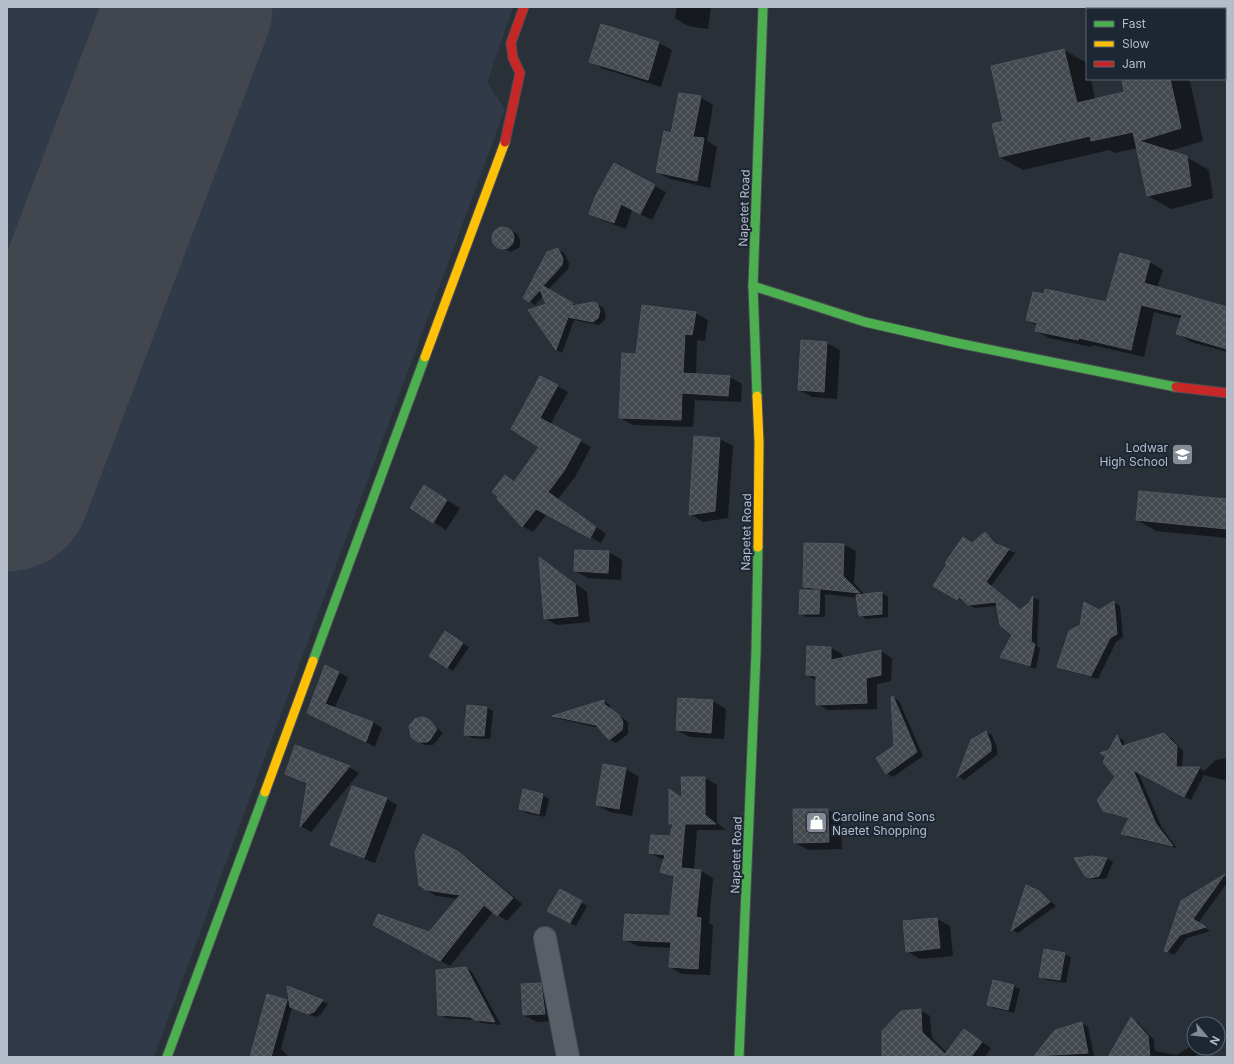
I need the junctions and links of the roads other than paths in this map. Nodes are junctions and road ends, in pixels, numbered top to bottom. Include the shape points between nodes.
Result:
1 (524, 7) edge
2 (763, 7) edge
3 (753, 286) junction
4 (1227, 393) edge
5 (545, 938) dead end
6 (167, 1057) edge
7 (568, 1057) edge
8 (739, 1057) edge

1 - 6 street via 511,43 513,58 520,73 507,136
2 - 3 street, Napetet Road
3 - 4 street via 865,322 957,343 1162,385
3 - 8 street, Napetet Road via 759,442 756,653
5 - 7 street

